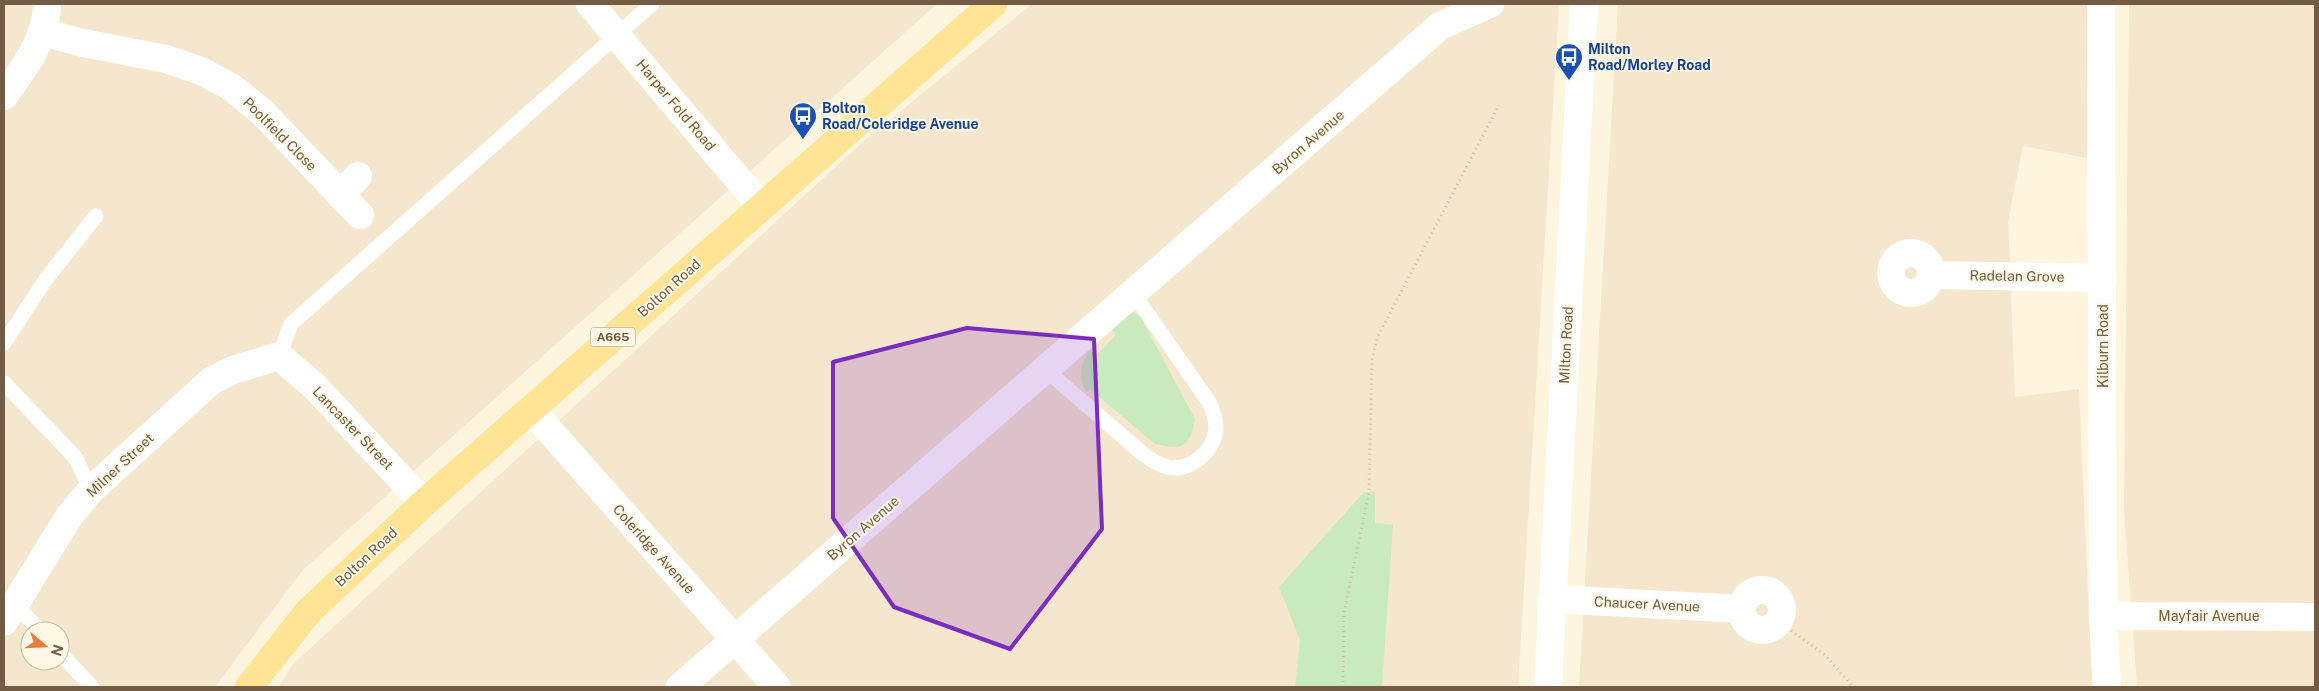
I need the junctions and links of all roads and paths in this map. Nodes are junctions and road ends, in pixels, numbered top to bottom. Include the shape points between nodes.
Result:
1 (47, 4) edge
2 (590, 4) edge
3 (652, 4) edge
4 (993, 4) edge
5 (1490, 4) edge
6 (1584, 4) edge
7 (2101, 4) edge
8 (42, 32) junction
9 (617, 35) junction
10 (4, 96) edge
11 (1499, 105) dead end
12 (761, 206) junction
13 (360, 215) dead end
14 (96, 216) dead end
15 (1931, 275) dead end
16 (2103, 278) junction
17 (1133, 293) junction
18 (4, 343) edge
19 (279, 356) junction
20 (1046, 370) junction
21 (4, 383) edge
22 (531, 410) junction
23 (91, 490) junction
24 (424, 503) junction
25 (1552, 599) junction
26 (9, 613) edge
27 (2103, 616) junction
28 (2315, 617) edge
29 (23, 621) edge
30 (1779, 622) joint
31 (734, 640) junction
32 (70, 664) edge
33 (92, 687) edge
34 (249, 687) edge
35 (680, 687) edge
36 (777, 687) edge
37 (1343, 687) edge
38 (1548, 687) edge
39 (1853, 687) edge
40 (2107, 687) edge

1 - 8 street
2 - 9 street, Harper Fold Road
3 - 9 lane
4 - 12 main road, Bolton Road / A665
5 - 17 street, Byron Avenue via 1440,26
6 - 25 street, Milton Road
7 - 16 street, Kilburn Road
8 - 10 street via 32,54
8 - 13 street, Poolfield Close via 166,59 200,70 232,87 349,185
9 - 12 street, Harper Fold Road
9 - 19 lane via 290,324
11 - 37 path via 1378,336 1372,358 1369,494 1344,612
12 - 22 main road, Bolton Road / A665
14 - 18 lane via 46,279
15 - 16 street, Radelan Grove
16 - 27 street, Kilburn Road
17 - 20 street, Byron Avenue
17 - 20 lane via 1209,402 1216,429 1205,454 1181,467 1156,463
19 - 23 street, Milner Street via 233,370 211,381
19 - 24 street, Lancaster Street via 314,386
20 - 31 street, Byron Avenue
21 - 23 lane via 75,457
22 - 24 main road, Bolton Road / A665
22 - 31 street, Coleridge Avenue
23 - 26 street, Milner Street via 70,515
24 - 34 main road, Bolton Road / A665 via 308,612
25 - 30 street, Chaucer Avenue via 1742,609 1746,621 1756,629 1768,629
25 - 38 street, Milton Road
26 - 29 lane
27 - 28 street, Mayfair Avenue
27 - 40 street, Kilburn Road
30 - 39 path via 1826,656
31 - 35 street, Byron Avenue
31 - 36 street, Coleridge Avenue
32 - 33 lane

